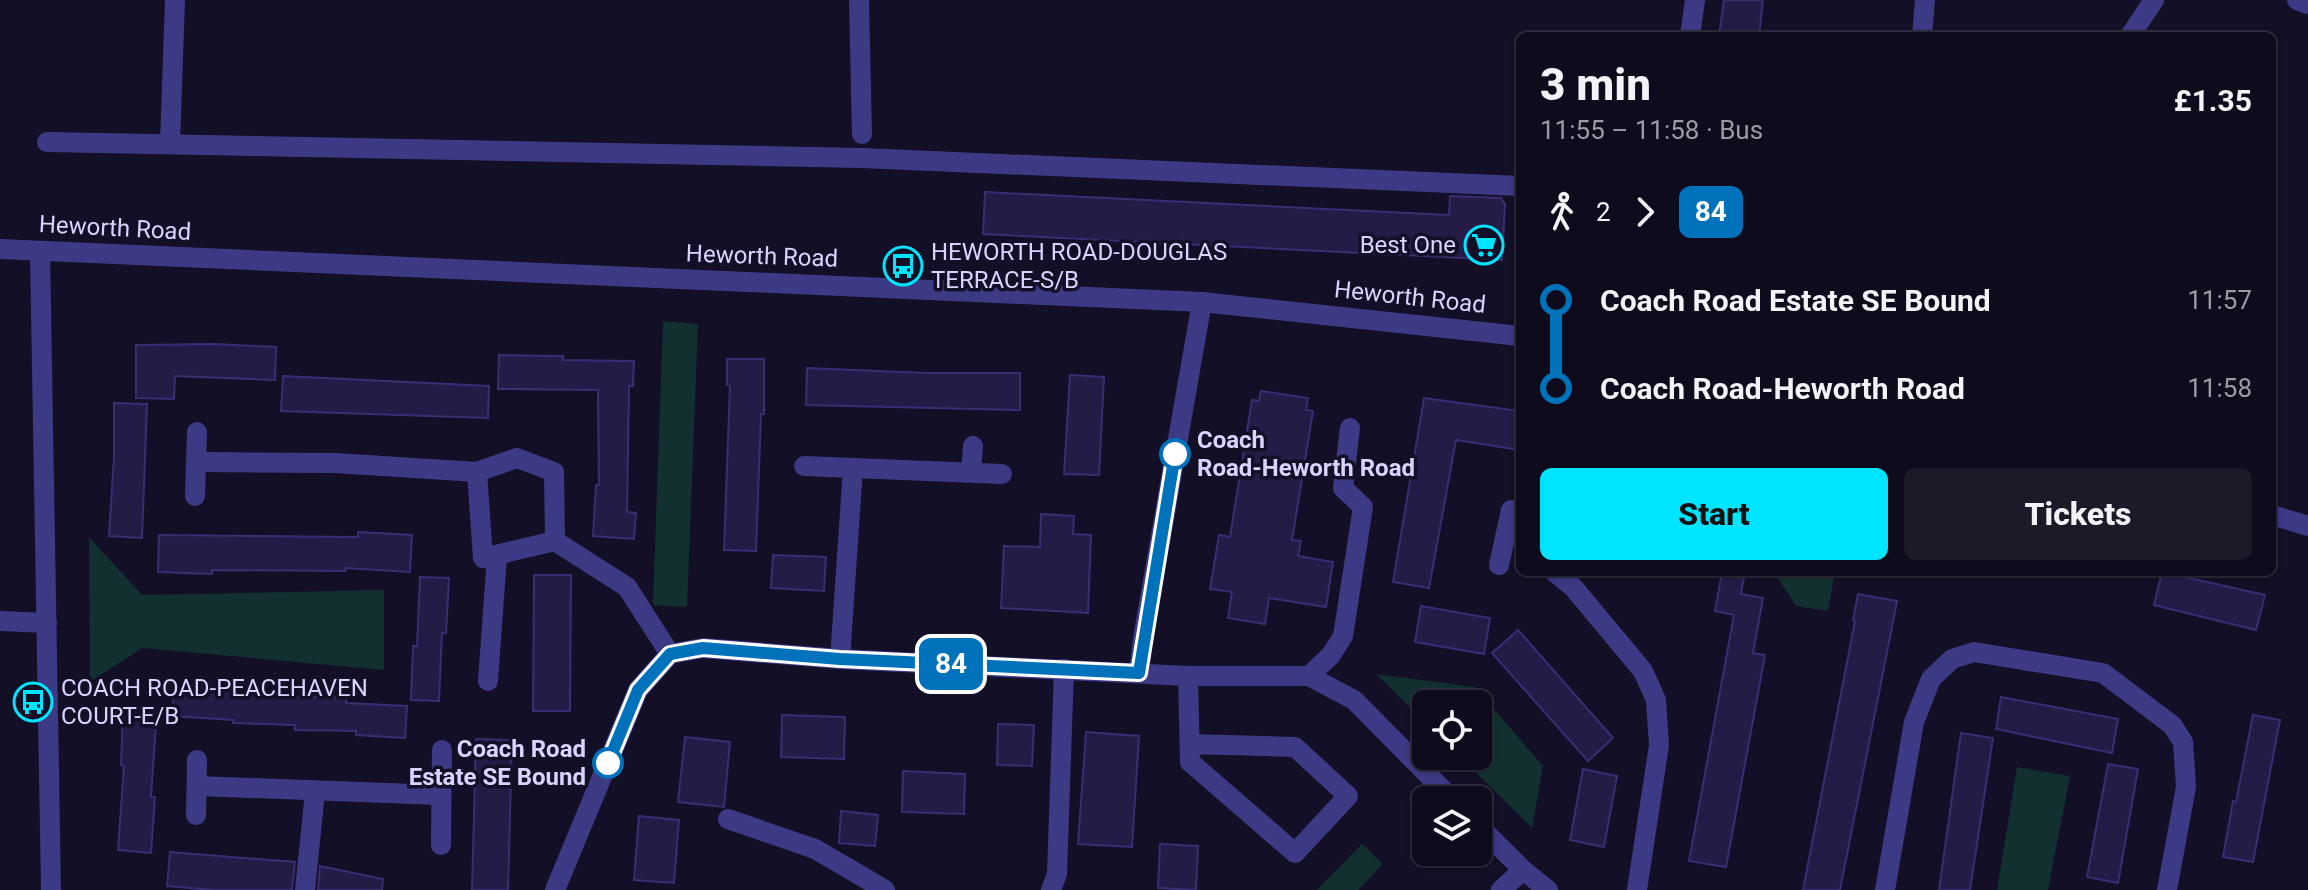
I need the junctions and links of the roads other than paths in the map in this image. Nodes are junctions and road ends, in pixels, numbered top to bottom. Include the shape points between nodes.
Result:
1 (175, 0) edge
2 (859, 0) edge
3 (1695, 0) edge
4 (1925, 0) edge
5 (2154, 0) edge
6 (2297, 0) edge
7 (2308, 4) edge
8 (1691, 32) edge
9 (1922, 32) edge
10 (2133, 32) edge
11 (862, 134) dead end
12 (47, 142) dead end
13 (170, 144) junction
14 (1516, 186) edge
15 (0, 249) edge
16 (40, 251) junction
17 (1202, 302) junction
18 (1516, 336) edge
19 (1350, 428) dead end
20 (197, 432) dead end
21 (973, 446) dead end
22 (197, 462) junction
23 (804, 466) dead end
24 (853, 468) junction
25 (477, 472) junction
26 (971, 472) junction
27 (1002, 474) dead end
28 (195, 496) dead end
29 (1511, 510) dead end
30 (2276, 516) edge
31 (2308, 526) edge
32 (555, 541) junction
33 (1512, 544) edge
34 (497, 556) junction
35 (1499, 565) dead end
36 (1559, 576) edge
37 (0, 621) edge
38 (47, 623) junction
39 (670, 654) junction
40 (840, 659) junction
41 (1064, 669) junction
42 (1139, 673) junction
43 (1188, 676) junction
44 (1309, 676) junction
45 (488, 681) dead end
46 (1190, 744) junction
47 (442, 750) dead end
48 (197, 760) dead end
49 (197, 786) junction
50 (1439, 786) edge
51 (315, 792) junction
52 (440, 795) junction
53 (196, 815) dead end
54 (728, 819) dead end
55 (1492, 839) edge
56 (441, 845) dead end
57 (1523, 870) junction
58 (51, 890) edge
59 (305, 890) edge
60 (555, 890) edge
61 (885, 890) edge
62 (1051, 890) edge
63 (1501, 890) edge
64 (1548, 890) edge
65 (1637, 890) edge
66 (1885, 890) edge
67 (2167, 890) edge

1 - 13 street
2 - 11 street
3 - 8 street
4 - 9 street
5 - 10 street
6 - 7 street
12 - 13 street
13 - 14 street via 862,158
15 - 16 street, Heworth Road
16 - 17 street, Heworth Road
16 - 38 street
17 - 18 street, Heworth Road
17 - 42 street
19 - 44 street via 1343,488 1363,507 1343,636
20 - 22 street
21 - 26 street
22 - 25 street
22 - 28 street
23 - 24 street
24 - 26 street
24 - 40 street
25 - 32 street via 517,458 554,472
25 - 34 street via 483,558
26 - 27 street
29 - 33 street
30 - 31 street
32 - 34 street
32 - 39 street via 627,587
33 - 35 street
34 - 45 street
36 - 65 street via 1643,671 1656,700 1659,745
37 - 38 street
38 - 58 street
39 - 40 street via 703,648
39 - 60 street via 638,690
40 - 41 street
41 - 42 street
41 - 62 street via 1057,874
42 - 43 street
43 - 44 street
43 - 46 street
44 - 50 street via 1354,700
46 - 46 street via 1190,762 1295,853 1348,796 1295,747
47 - 52 street
48 - 49 street
49 - 51 street
49 - 53 street
51 - 52 street
51 - 59 street
52 - 56 street
54 - 61 street via 815,849
55 - 57 street
57 - 63 street
57 - 64 street
66 - 67 street via 1914,722 1931,679 1952,659 1974,652 2103,673 2172,725 2183,742 2186,787

